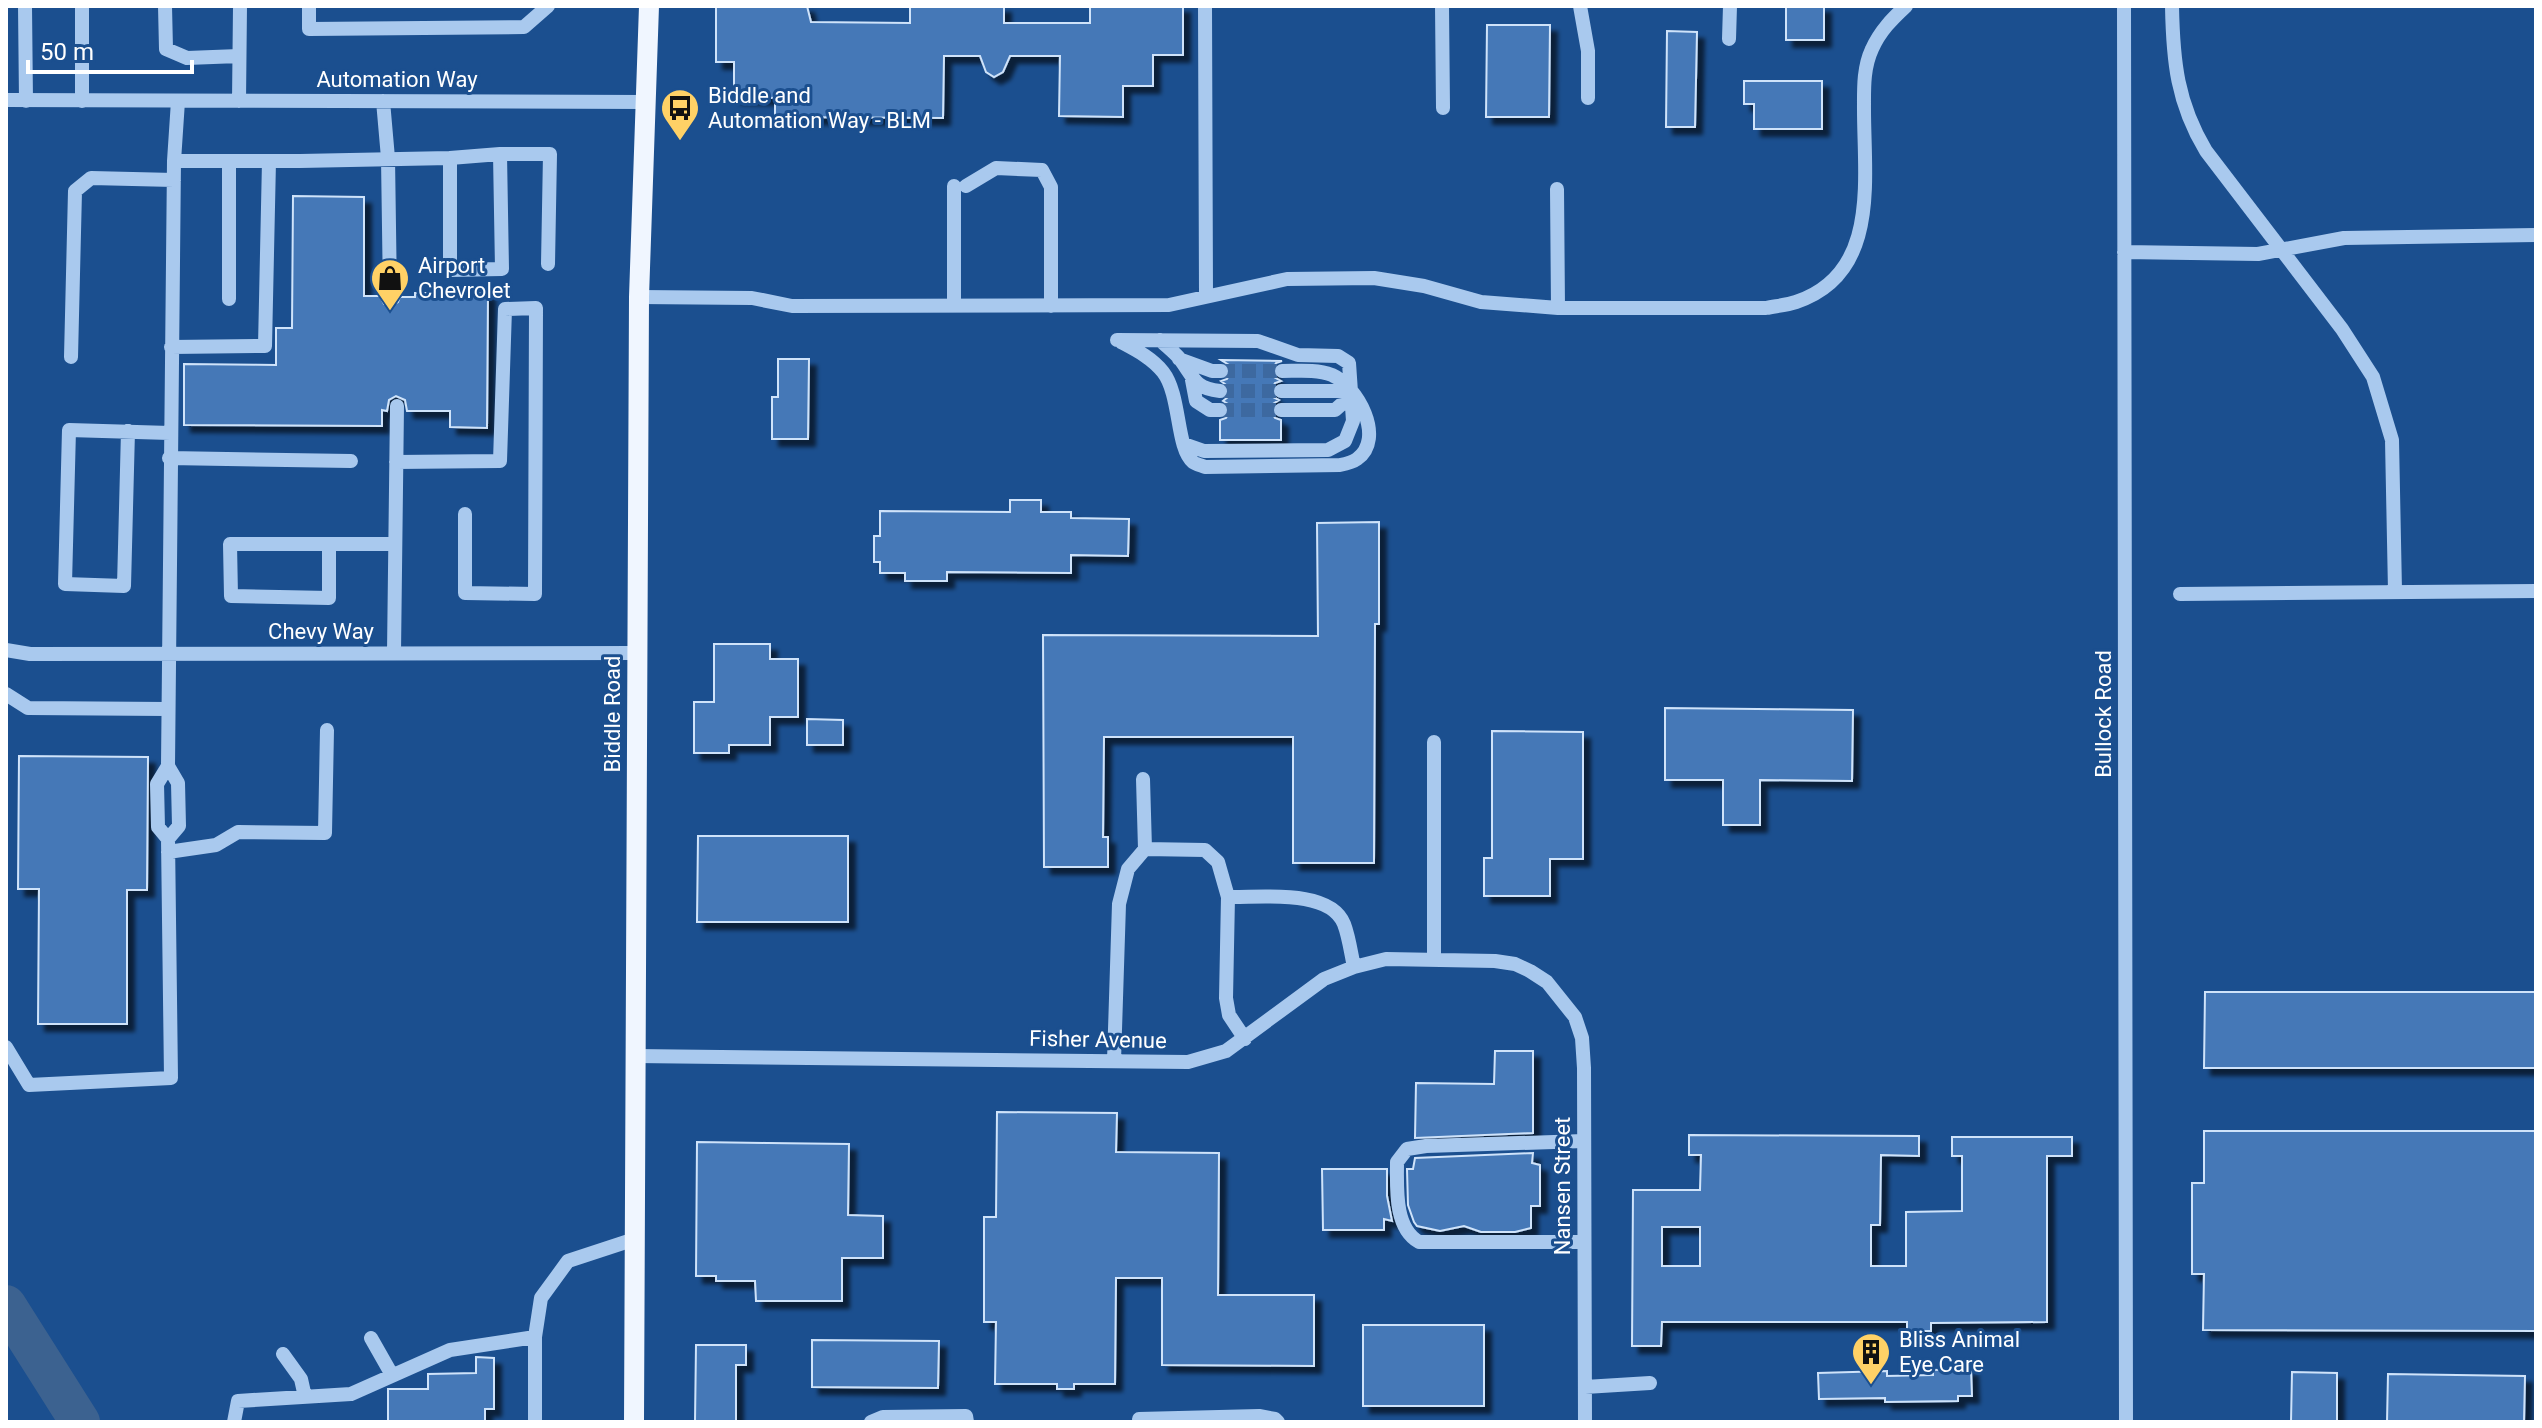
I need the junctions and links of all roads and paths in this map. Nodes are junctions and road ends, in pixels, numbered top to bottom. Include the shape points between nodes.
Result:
1 (25, 6) edge
2 (82, 6) edge
3 (165, 6) edge
4 (240, 6) edge
5 (309, 6) edge
6 (548, 6) edge
7 (649, 6) edge
8 (1205, 6) edge
9 (1442, 6) edge
10 (1580, 6) edge
11 (1730, 6) edge
12 (1906, 6) edge
13 (2124, 6) edge
14 (2172, 6) edge
15 (1729, 39) dead end
16 (239, 56) junction
17 (1588, 98) dead end
18 (6, 100) edge
19 (26, 101) junction
20 (82, 101) junction
21 (178, 101) junction
22 (239, 101) junction
23 (383, 101) junction
24 (645, 102) junction
25 (1443, 108) dead end
26 (500, 154) junction
27 (388, 158) junction
28 (450, 158) junction
29 (174, 161) junction
30 (229, 161) junction
31 (269, 161) junction
32 (174, 180) junction
33 (1557, 189) dead end
34 (2536, 235) edge
35 (2282, 251) junction
36 (2124, 252) junction
37 (548, 264) dead end
38 (390, 296) dead end
39 (1206, 296) junction
40 (639, 297) junction
41 (229, 299) dead end
42 (954, 305) junction
43 (1051, 306) junction
44 (1558, 308) junction
45 (1160, 340) junction
46 (171, 347) junction
47 (71, 357) dead end
48 (1179, 359) junction
49 (1221, 371) tunnel mouth
50 (1282, 371) tunnel mouth
51 (1192, 380) junction
52 (1220, 391) tunnel mouth
53 (1281, 391) tunnel mouth
54 (1353, 394) junction
55 (397, 406) dead end
56 (1220, 410) tunnel mouth
57 (1281, 410) tunnel mouth
58 (128, 431) junction
59 (170, 433) junction
60 (1184, 444) junction
61 (169, 458) junction
62 (351, 461) dead end
63 (396, 462) junction
64 (465, 514) dead end
65 (329, 544) junction
66 (395, 544) junction
67 (2395, 591) junction
68 (2536, 591) edge
69 (2180, 594) dead end
70 (6, 650) edge
71 (167, 653) junction
72 (394, 653) junction
73 (637, 653) junction
74 (6, 694) edge
75 (167, 709) junction
76 (327, 730) dead end
77 (1434, 742) dead end
78 (168, 766) junction
79 (1143, 779) dead end
80 (168, 846) junction
81 (1145, 849) junction
82 (1228, 897) junction
83 (1434, 960) junction
84 (1354, 967) junction
85 (1530, 971) joint
86 (1245, 1039) junction
87 (6, 1047) edge
88 (635, 1056) junction
89 (1114, 1061) junction
90 (1584, 1141) junction
91 (635, 1239) junction
92 (1584, 1242) junction
93 (535, 1337) junction
94 (371, 1338) dead end
95 (283, 1354) dead end
96 (392, 1375) junction
97 (1650, 1383) dead end
98 (1585, 1387) junction
99 (305, 1397) junction
100 (1139, 1419) dead end
101 (234, 1422) edge
102 (535, 1422) edge
103 (634, 1422) edge
104 (871, 1422) edge
105 (967, 1422) edge
106 (1278, 1422) edge
107 (1585, 1422) edge
108 (2126, 1422) edge

1 - 19 street
2 - 20 street
3 - 16 street via 166,49 187,58
4 - 16 street
5 - 6 street via 309,29 524,27
7 - 24 main road, Biddle Road
8 - 39 street
9 - 25 street
10 - 17 street via 1588,51
11 - 15 street
12 - 44 street via 1886,24 1871,51 1864,79 1860,236 1848,265 1823,289 1766,308
13 - 36 street, Bullock Road
14 - 35 street via 2177,77 2189,120 2206,151
16 - 22 street
18 - 19 street, Automation Way
19 - 20 street, Automation Way
20 - 21 street, Automation Way
21 - 22 street, Automation Way
21 - 29 street
22 - 23 street, Automation Way
23 - 24 street, Automation Way
23 - 27 street
24 - 40 main road, Biddle Road
26 - 28 street
26 - 28 street via 502,269 450,270
26 - 37 street via 550,154
27 - 28 street
27 - 31 street
27 - 38 street
29 - 30 street
29 - 32 street
30 - 31 street
30 - 41 street
31 - 46 street via 265,346
32 - 46 street
32 - 47 street via 91,178 75,191
33 - 44 street
34 - 35 street via 2344,238
35 - 36 street
35 - 67 street via 2373,377 2385,412 2392,440
36 - 108 street, Bullock Road
39 - 43 street via 1169,305
39 - 44 street via 1287,279 1374,278 1481,302
40 - 42 street via 752,298 792,306
40 - 73 main road, Biddle Road
42 - 43 street
42 - 43 street via 960,186 996,168 1042,170 1051,187
45 - 48 street
45 - 54 street via 1258,341 1298,355 1338,356 1349,363
45 - 60 street via 1117,340 1163,372 1173,391
46 - 59 street
48 - 49 street
48 - 51 street
50 - 54 street via 1335,376
51 - 52 street
51 - 56 street via 1196,401
53 - 54 street
54 - 57 street via 1335,410
54 - 60 street via 1353,421 1345,441 1328,450 1204,451
54 - 60 street via 1366,413 1370,432 1357,460 1340,465 1205,467 1194,463
55 - 63 street
58 - 58 street via 69,430 65,584 124,586
58 - 59 street
59 - 61 street
61 - 62 street
61 - 71 street
63 - 64 street via 500,461 505,309 536,308 535,594 465,593
63 - 66 street
65 - 65 street via 230,544 231,596 329,598
65 - 66 street
66 - 72 street
67 - 68 street
67 - 69 street
70 - 71 street, Chevy Way
71 - 72 street, Chevy Way
71 - 75 street
72 - 73 street, Chevy Way
73 - 88 main road, Biddle Road
74 - 75 street via 28,708
75 - 78 street
76 - 80 street via 325,833 238,832 216,845
77 - 83 street
78 - 80 street via 178,783 179,826
78 - 80 street via 157,784 158,827
79 - 81 street
80 - 87 street via 171,1078 29,1085
81 - 82 street via 1205,850 1218,862
81 - 89 street via 1128,869 1119,904
82 - 84 street via 1309,898 1331,906 1344,922
82 - 86 street via 1226,998 1229,1015
83 - 84 street, Fisher Avenue via 1386,959
83 - 85 street, Fisher Avenue via 1495,961
84 - 86 street, Fisher Avenue via 1294,998
85 - 90 street, Nansen Street via 1562,998 1582,1038
86 - 89 street, Fisher Avenue via 1226,1051 1188,1062
88 - 89 street, Fisher Avenue
88 - 91 main road, Biddle Road
90 - 92 street, Nansen Street
90 - 92 street via 1407,1149 1397,1172 1401,1223 1419,1242
91 - 93 street via 568,1261 541,1298
91 - 103 main road, Biddle Road
92 - 98 street, Nansen Street
93 - 96 street via 450,1350
93 - 102 street
94 - 96 street
95 - 99 street via 301,1379
96 - 99 street via 351,1394
97 - 98 street
98 - 107 street, Nansen Street
99 - 101 street via 238,1401
100 - 106 street via 1259,1416
104 - 105 street via 883,1417 966,1416

